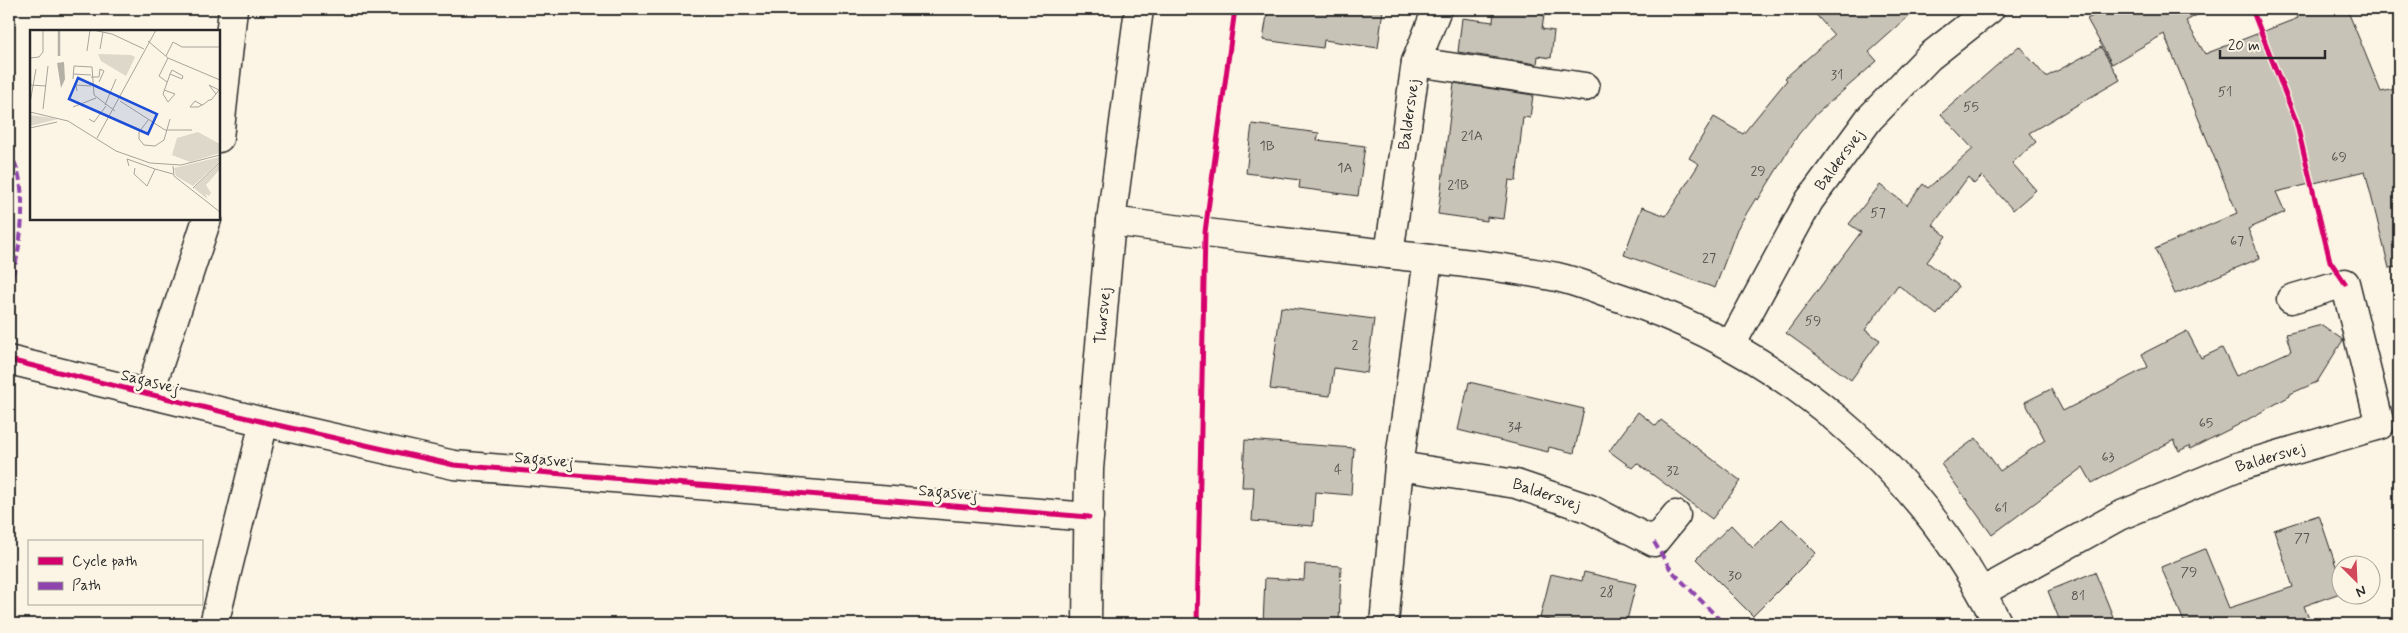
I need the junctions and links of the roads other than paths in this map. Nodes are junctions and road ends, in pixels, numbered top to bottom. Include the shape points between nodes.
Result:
1 (233, 9) edge
2 (1140, 9) edge
3 (1437, 9) edge
4 (1990, 9) edge
5 (1416, 62) junction
6 (1585, 87) dead end
7 (220, 129) edge
8 (207, 220) edge
9 (1111, 222) junction
10 (1389, 254) junction
11 (1428, 259) junction
12 (2291, 299) dead end
13 (1731, 345) junction
14 (9, 360) edge
15 (149, 394) junction
16 (264, 422) junction
17 (1399, 466) junction
18 (1676, 515) dead end
19 (1088, 517) junction
20 (1982, 592) junction
21 (214, 624) edge
22 (1087, 624) edge
23 (1384, 624) edge
24 (1998, 624) edge

1 - 7 street
2 - 9 street, Thorsvej
3 - 5 street, Baldersvej
4 - 13 street, Baldersvej via 1929,57 1869,119 1809,201
5 - 6 street, Baldersvej
5 - 10 street, Baldersvej
8 - 15 street, Sagasvej
9 - 10 street
9 - 19 street, Thorsvej via 1089,469
10 - 11 street
11 - 13 street via 1558,278 1653,308
11 - 17 street
12 - 20 street, Baldersvej via 2344,282 2380,425 2238,467 2119,516
13 - 20 street via 1815,399 1879,456 1930,513
14 - 15 street, Sagasvej
15 - 16 street, Sagasvej
16 - 19 street, Sagasvej via 454,465
16 - 21 street
17 - 18 street, Baldersvej via 1516,484 1590,509 1654,542
17 - 23 street
19 - 22 street, Thorsvej
20 - 24 street

